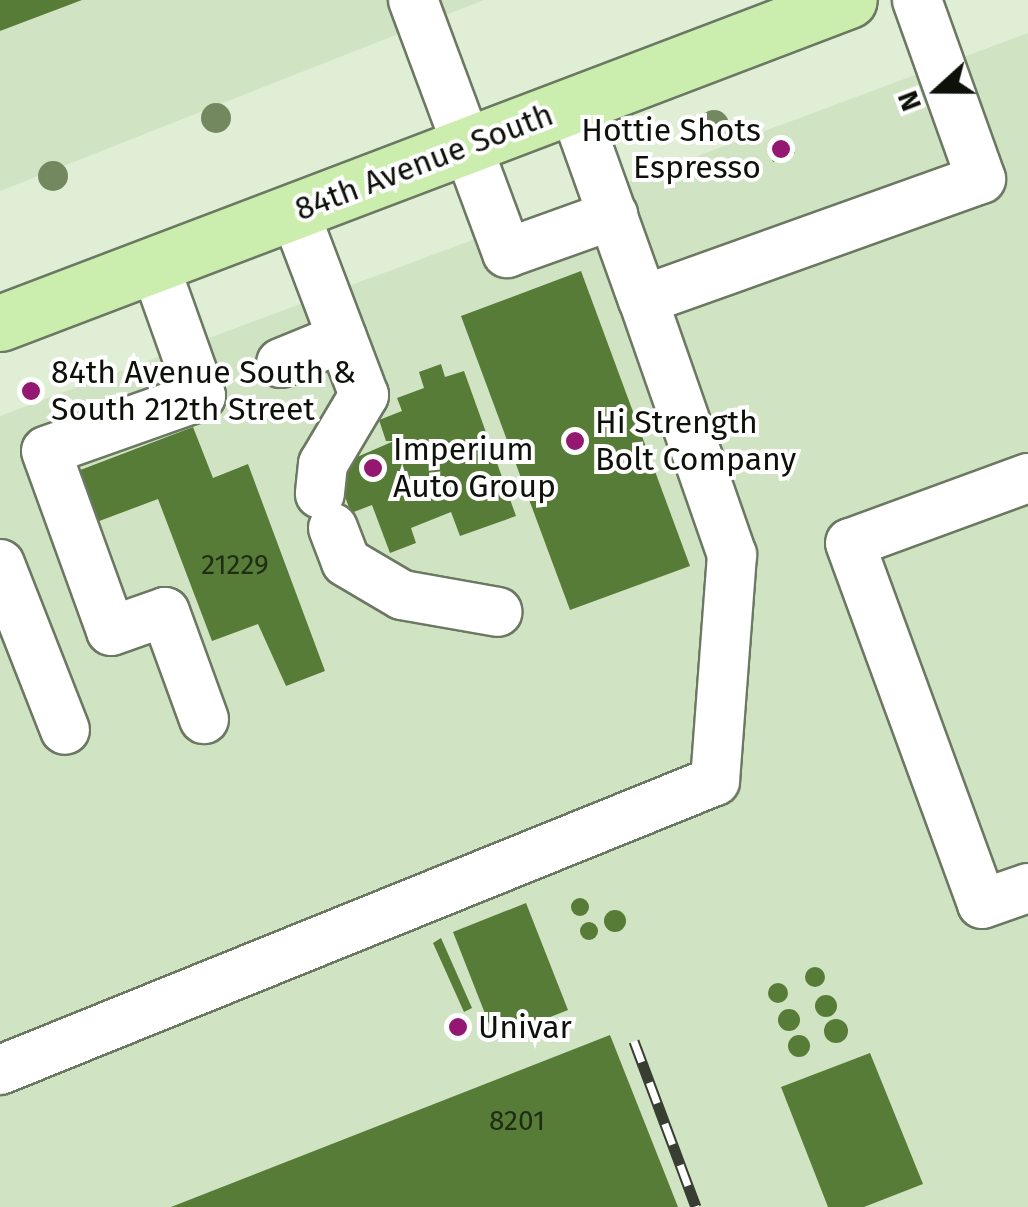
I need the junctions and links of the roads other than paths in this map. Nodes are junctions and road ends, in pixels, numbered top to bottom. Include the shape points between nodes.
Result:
1 (414, 0) edge
2 (849, 0) edge
3 (917, 0) edge
4 (573, 105) junction
5 (468, 145) junction
6 (294, 211) junction
7 (613, 215) junction
8 (154, 264) junction
9 (643, 300) junction
10 (0, 323) edge
11 (342, 338) junction
12 (280, 363) dead end
13 (1028, 478) edge
14 (0, 564) edge
15 (498, 612) dead end
16 (204, 719) dead end
17 (65, 730) dead end
18 (1028, 888) edge
19 (0, 1070) edge

1 - 5 lane
2 - 4 main road, 84th Avenue South
3 - 9 lane via 981,179
4 - 5 main road, 84th Avenue South
4 - 7 lane
5 - 6 main road, 84th Avenue South
5 - 7 lane via 507,253
6 - 8 main road, 84th Avenue South
6 - 11 lane
7 - 9 lane
8 - 10 main road, 84th Avenue South
8 - 16 lane via 201,396 46,451 110,630 166,612
9 - 19 lane via 732,554 715,781
11 - 12 lane
11 - 15 lane via 364,394 323,464 326,511 346,562 402,595
13 - 18 lane via 850,543 982,904
14 - 17 lane

